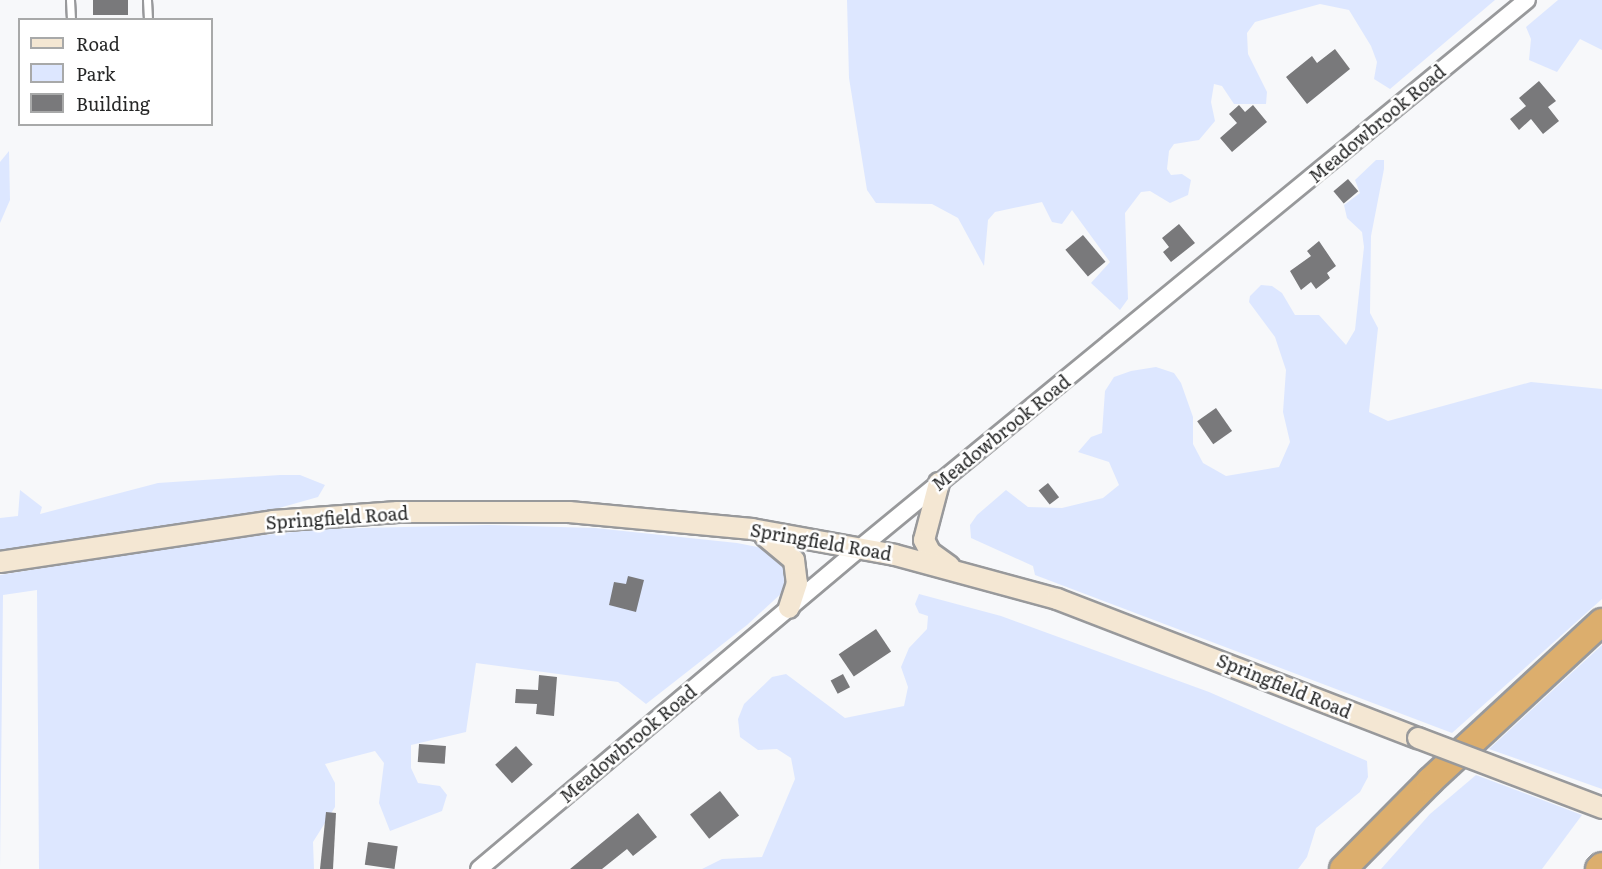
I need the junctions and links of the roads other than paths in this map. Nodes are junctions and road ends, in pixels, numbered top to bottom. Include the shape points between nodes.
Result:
1 (70, 0) edge
2 (147, 0) edge
3 (1527, 0) edge
4 (71, 18) edge
5 (148, 18) edge
6 (939, 483) junction
7 (752, 529) junction
8 (860, 548) junction
9 (0, 562) edge
10 (956, 571) junction
11 (789, 608) junction
12 (1602, 622) edge
13 (1602, 808) edge
14 (1602, 866) edge
15 (479, 869) edge
16 (1343, 869) edge
17 (1599, 869) edge

1 - 4 lane
2 - 5 lane
3 - 6 street, Meadowbrook Road
6 - 8 street, Meadowbrook Road
6 - 10 main road via 924,540 930,552
7 - 8 main road, Springfield Road
7 - 9 main road, Springfield Road via 570,512 398,513 273,521
7 - 11 main road via 786,549 794,560 797,583
8 - 10 main road, Springfield Road
8 - 11 street, Meadowbrook Road
10 - 13 main road, Springfield Road, bridge via 1116,620
11 - 15 street, Meadowbrook Road
12 - 16 highway via 1430,781
14 - 17 highway

